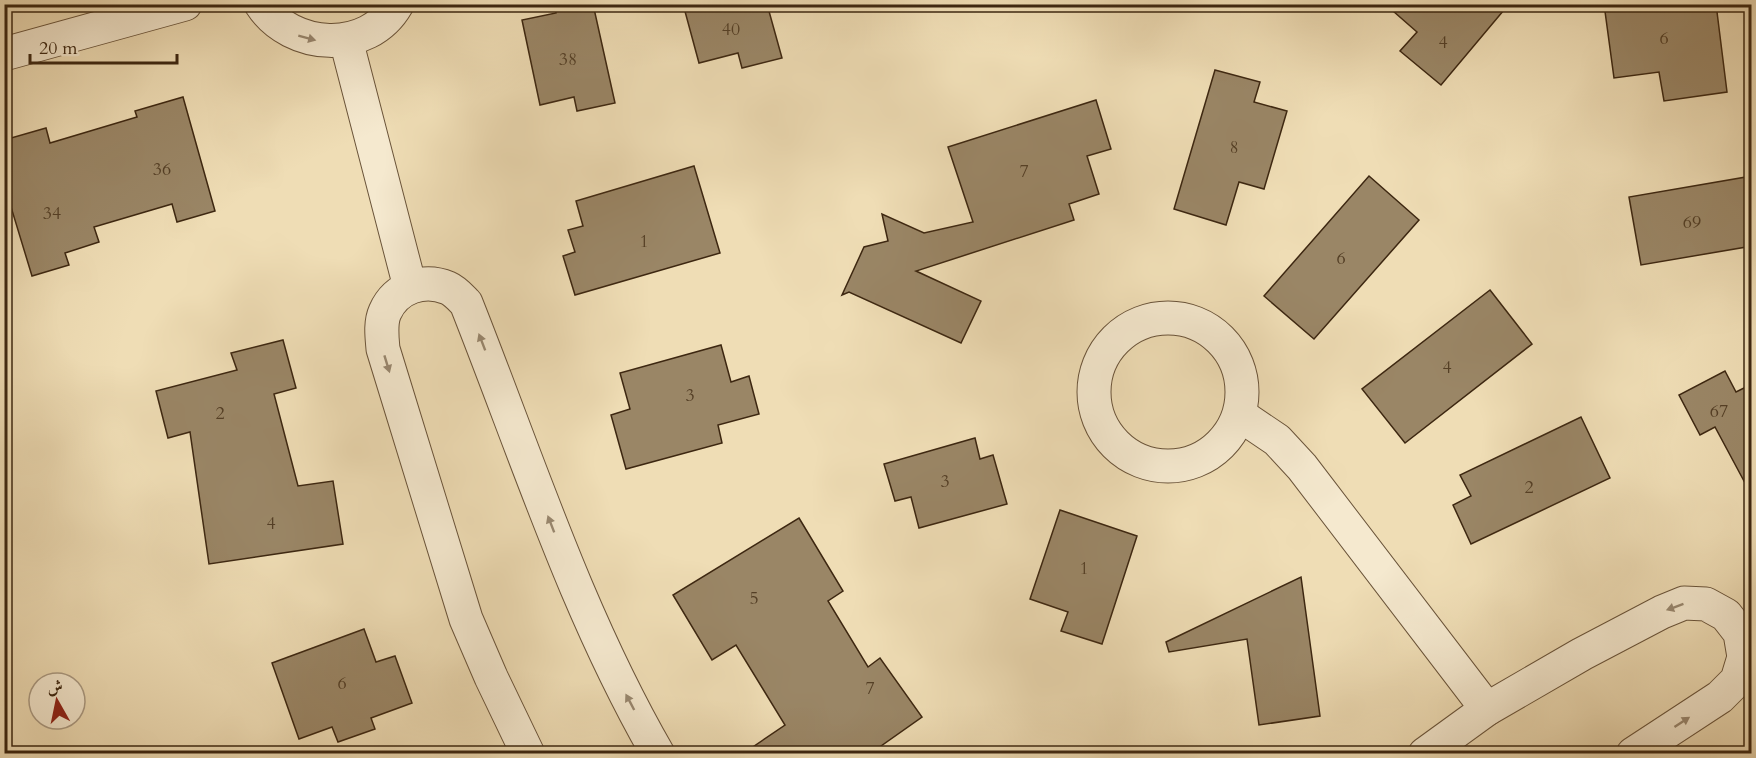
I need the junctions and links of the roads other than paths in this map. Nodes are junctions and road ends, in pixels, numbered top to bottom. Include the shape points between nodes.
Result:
1 (185, 4) edge
2 (261, 4) edge
3 (397, 4) edge
4 (346, 40) junction
5 (4, 54) edge
6 (410, 287) junction
7 (1240, 415) junction
8 (1746, 630) edge
9 (1487, 709) junction
10 (528, 753) edge
11 (658, 753) edge
12 (1425, 753) edge
13 (1633, 753) edge

1 - 5 street
2 -> 4 street via 278,24 299,36 322,41
3 - 4 street via 393,13 371,30
4 - 6 street
6 -> 10 street via 395,297 384,312 382,349 466,619
11 -> 6 street via 618,680 569,570 466,303 451,288 430,283
7 - 7 street via 1243,392 1239,368 1227,347 1210,331 1188,321 1164,318 1140,323 1120,336 1105,354 1095,377 1094,401 1102,426 1116,446 1137,460 1161,466 1186,464 1209,454 1228,437
7 - 9 street via 1277,440 1302,467
8 -> 9 street via 1706,604 1684,603 1582,654
13 -> 8 street via 1720,697 1737,680
9 - 12 street

